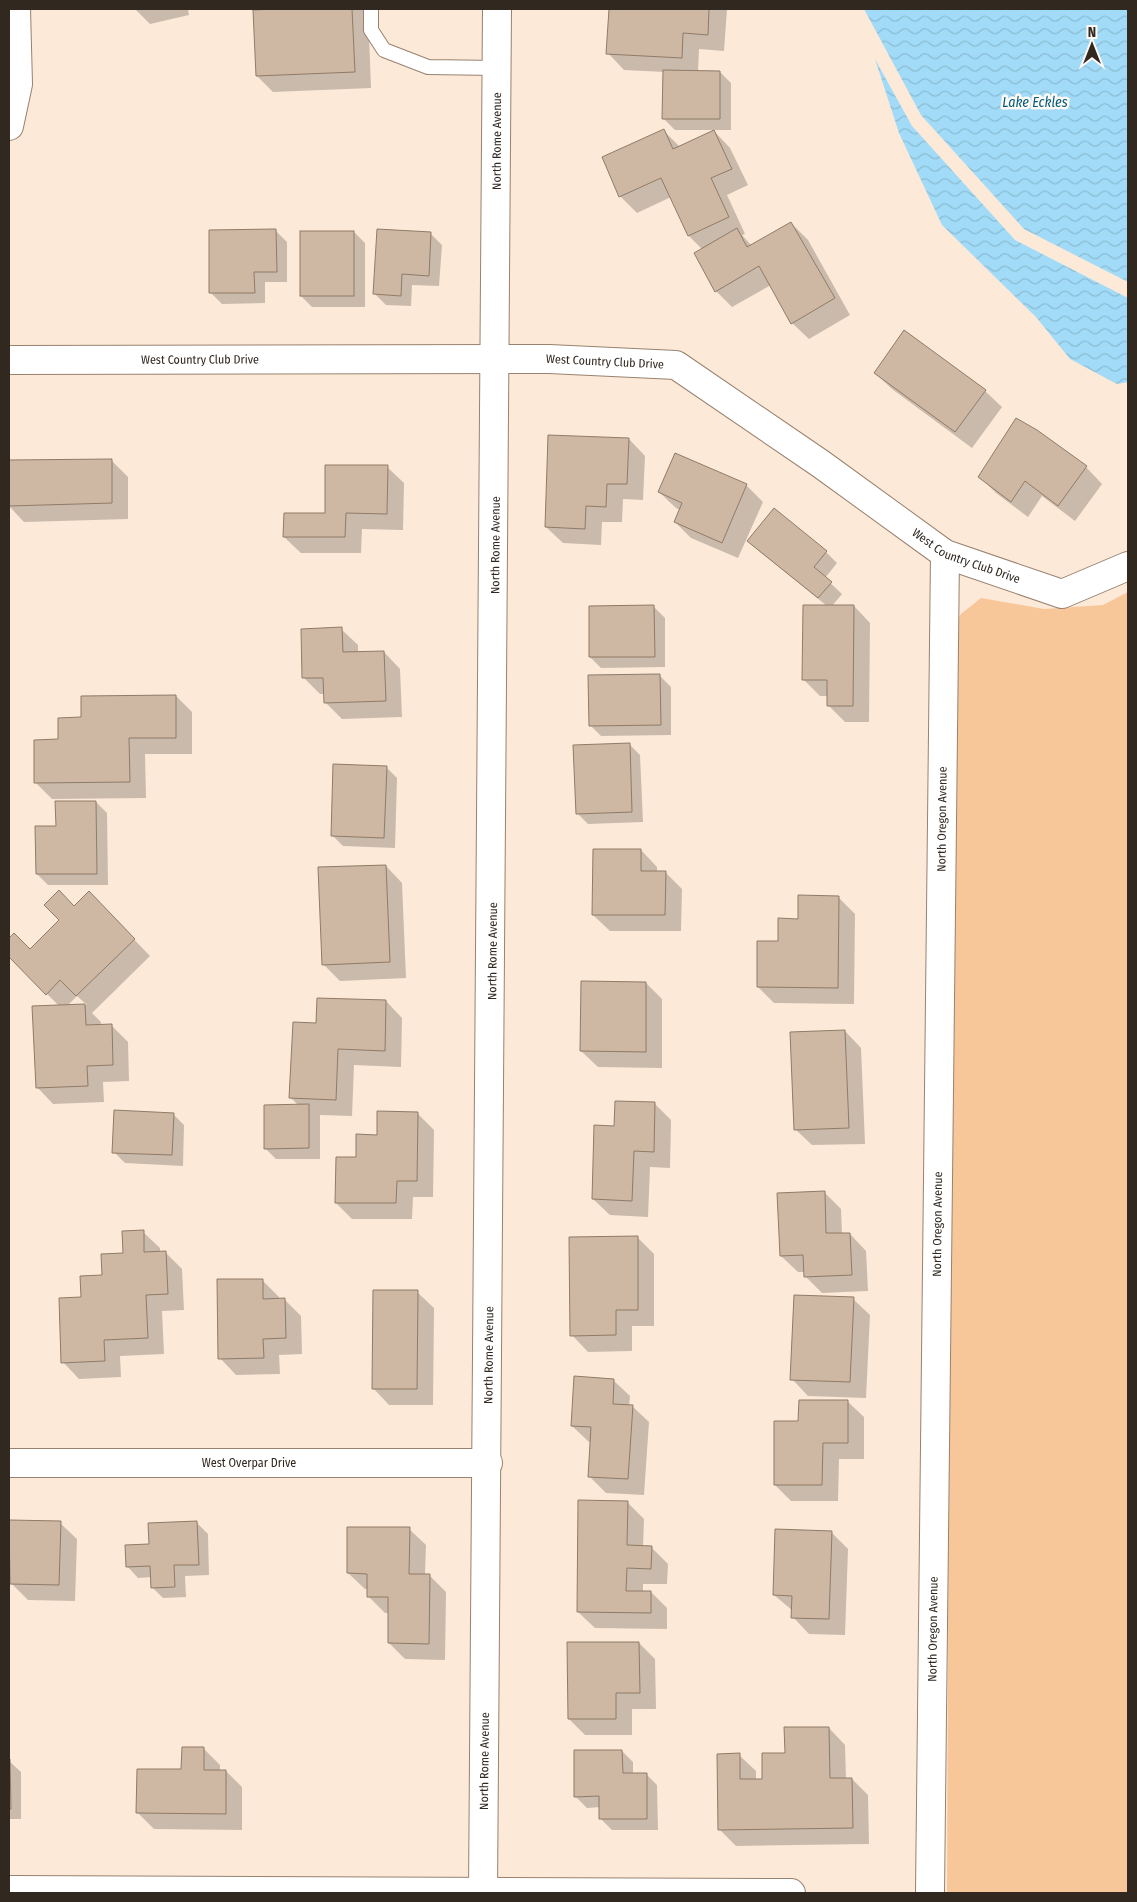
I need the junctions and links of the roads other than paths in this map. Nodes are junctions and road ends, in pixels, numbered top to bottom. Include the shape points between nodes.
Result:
1 (16, 9) edge
2 (371, 9) edge
3 (497, 9) edge
4 (497, 68) junction
5 (9, 126) edge
6 (9, 360) edge
7 (496, 360) junction
8 (945, 554) junction
9 (1128, 566) edge
10 (488, 1463) junction
11 (9, 1464) edge
12 (9, 1890) edge
13 (483, 1892) edge
14 (791, 1893) edge
15 (930, 1893) edge

1 - 5 street via 18,84
2 - 4 lane via 371,30 384,50 428,67
3 - 4 street, North Rome Avenue
4 - 7 street, North Rome Avenue
6 - 7 street, West Country Club Drive
7 - 8 street, West Country Club Drive via 676,365
7 - 10 street, North Rome Avenue
8 - 9 street, West Country Club Drive via 1062,594
8 - 15 street, North Oregon Avenue
10 - 11 street, West Overpar Drive
10 - 13 street, North Rome Avenue
12 - 13 street
13 - 14 street

